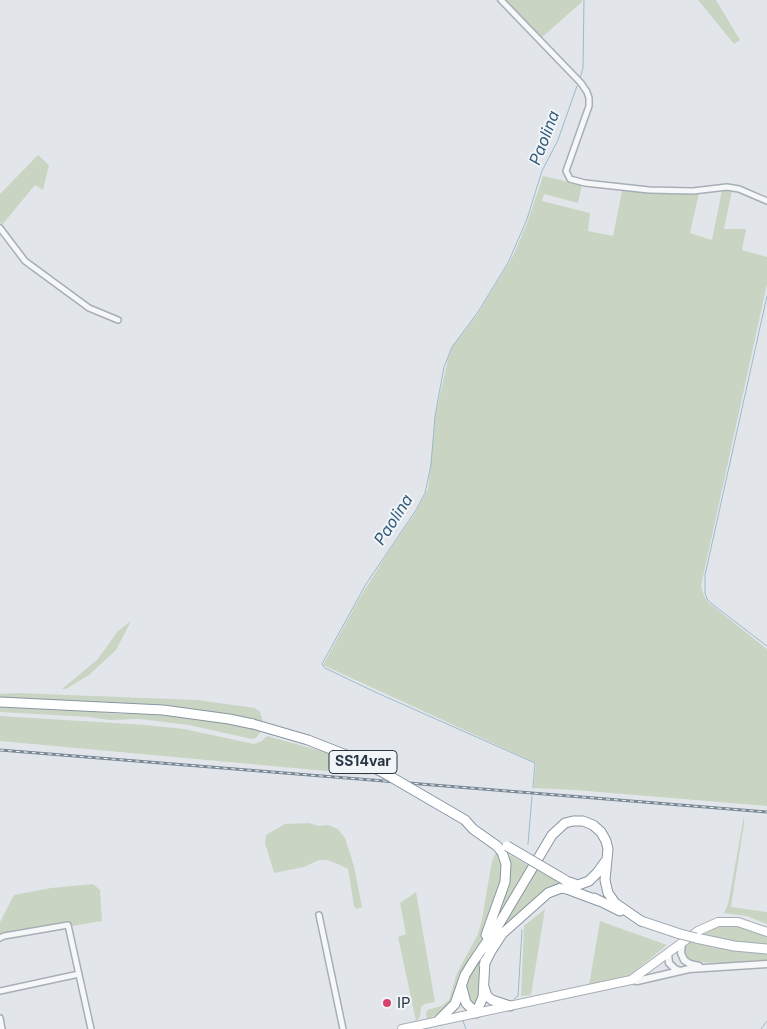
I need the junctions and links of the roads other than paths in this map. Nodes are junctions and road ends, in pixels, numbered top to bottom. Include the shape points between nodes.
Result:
1 (501, 0) edge
2 (767, 201) edge
3 (0, 228) edge
4 (118, 320) dead end
5 (0, 702) edge
6 (465, 820) junction
7 (607, 858) junction
8 (566, 881) junction
9 (599, 901) junction
10 (319, 915) dead end
11 (641, 920) junction
12 (499, 924) junction
13 (767, 932) edge
14 (0, 938) edge
15 (681, 938) junction
16 (767, 949) edge
17 (668, 953) junction
18 (473, 962) junction
19 (767, 964) edge
20 (484, 965) junction
21 (705, 967) junction
22 (680, 970) junction
23 (644, 971) junction
24 (79, 974) junction
25 (663, 974) junction
26 (631, 980) junction
27 (484, 987) junction
28 (462, 988) junction
29 (0, 991) edge
30 (510, 1006) junction
31 (476, 1013) junction
32 (0, 1018) edge
33 (439, 1020) junction
34 (2, 1029) edge
35 (90, 1029) edge
36 (343, 1029) edge
37 (402, 1029) edge

1 - 2 street via 579,81 589,98 566,171 570,179 664,190 727,187
3 - 4 street via 25,260 89,308
5 - 6 main road, SS14var, bridge via 163,710 253,724 308,740 359,760
6 - 8 main road, SS14var, bridge
6 - 18 main road via 497,846 506,864 502,891
7 - 8 main road via 589,881 578,885
7 - 11 main road via 605,880 608,893 615,904
7 - 12 main road via 606,842 597,828 583,821 565,823 552,835
8 - 9 main road, SS14var
9 - 11 main road, SS14var
9 - 20 main road via 561,888 548,893 502,934
10 - 36 street
11 - 15 main road
12 - 18 main road
12 - 20 main road
13 - 15 main road via 738,922 718,922
14 - 24 street via 68,925
15 - 16 main road, bridge
15 - 17 main road
15 - 21 street via 684,960
17 - 22 street via 669,963
17 - 23 main road
18 - 28 main road
19 - 21 street
20 - 27 main road
21 - 22 street
22 - 25 street
23 - 25 street
23 - 26 main road
24 - 29 street
24 - 35 street
25 - 26 street
26 - 30 main road
27 - 30 main road via 492,1000
27 - 31 main road
28 - 31 main road via 466,1003
28 - 33 main road via 455,1004
30 - 31 main road
31 - 33 main road
32 - 34 street
33 - 37 main road

